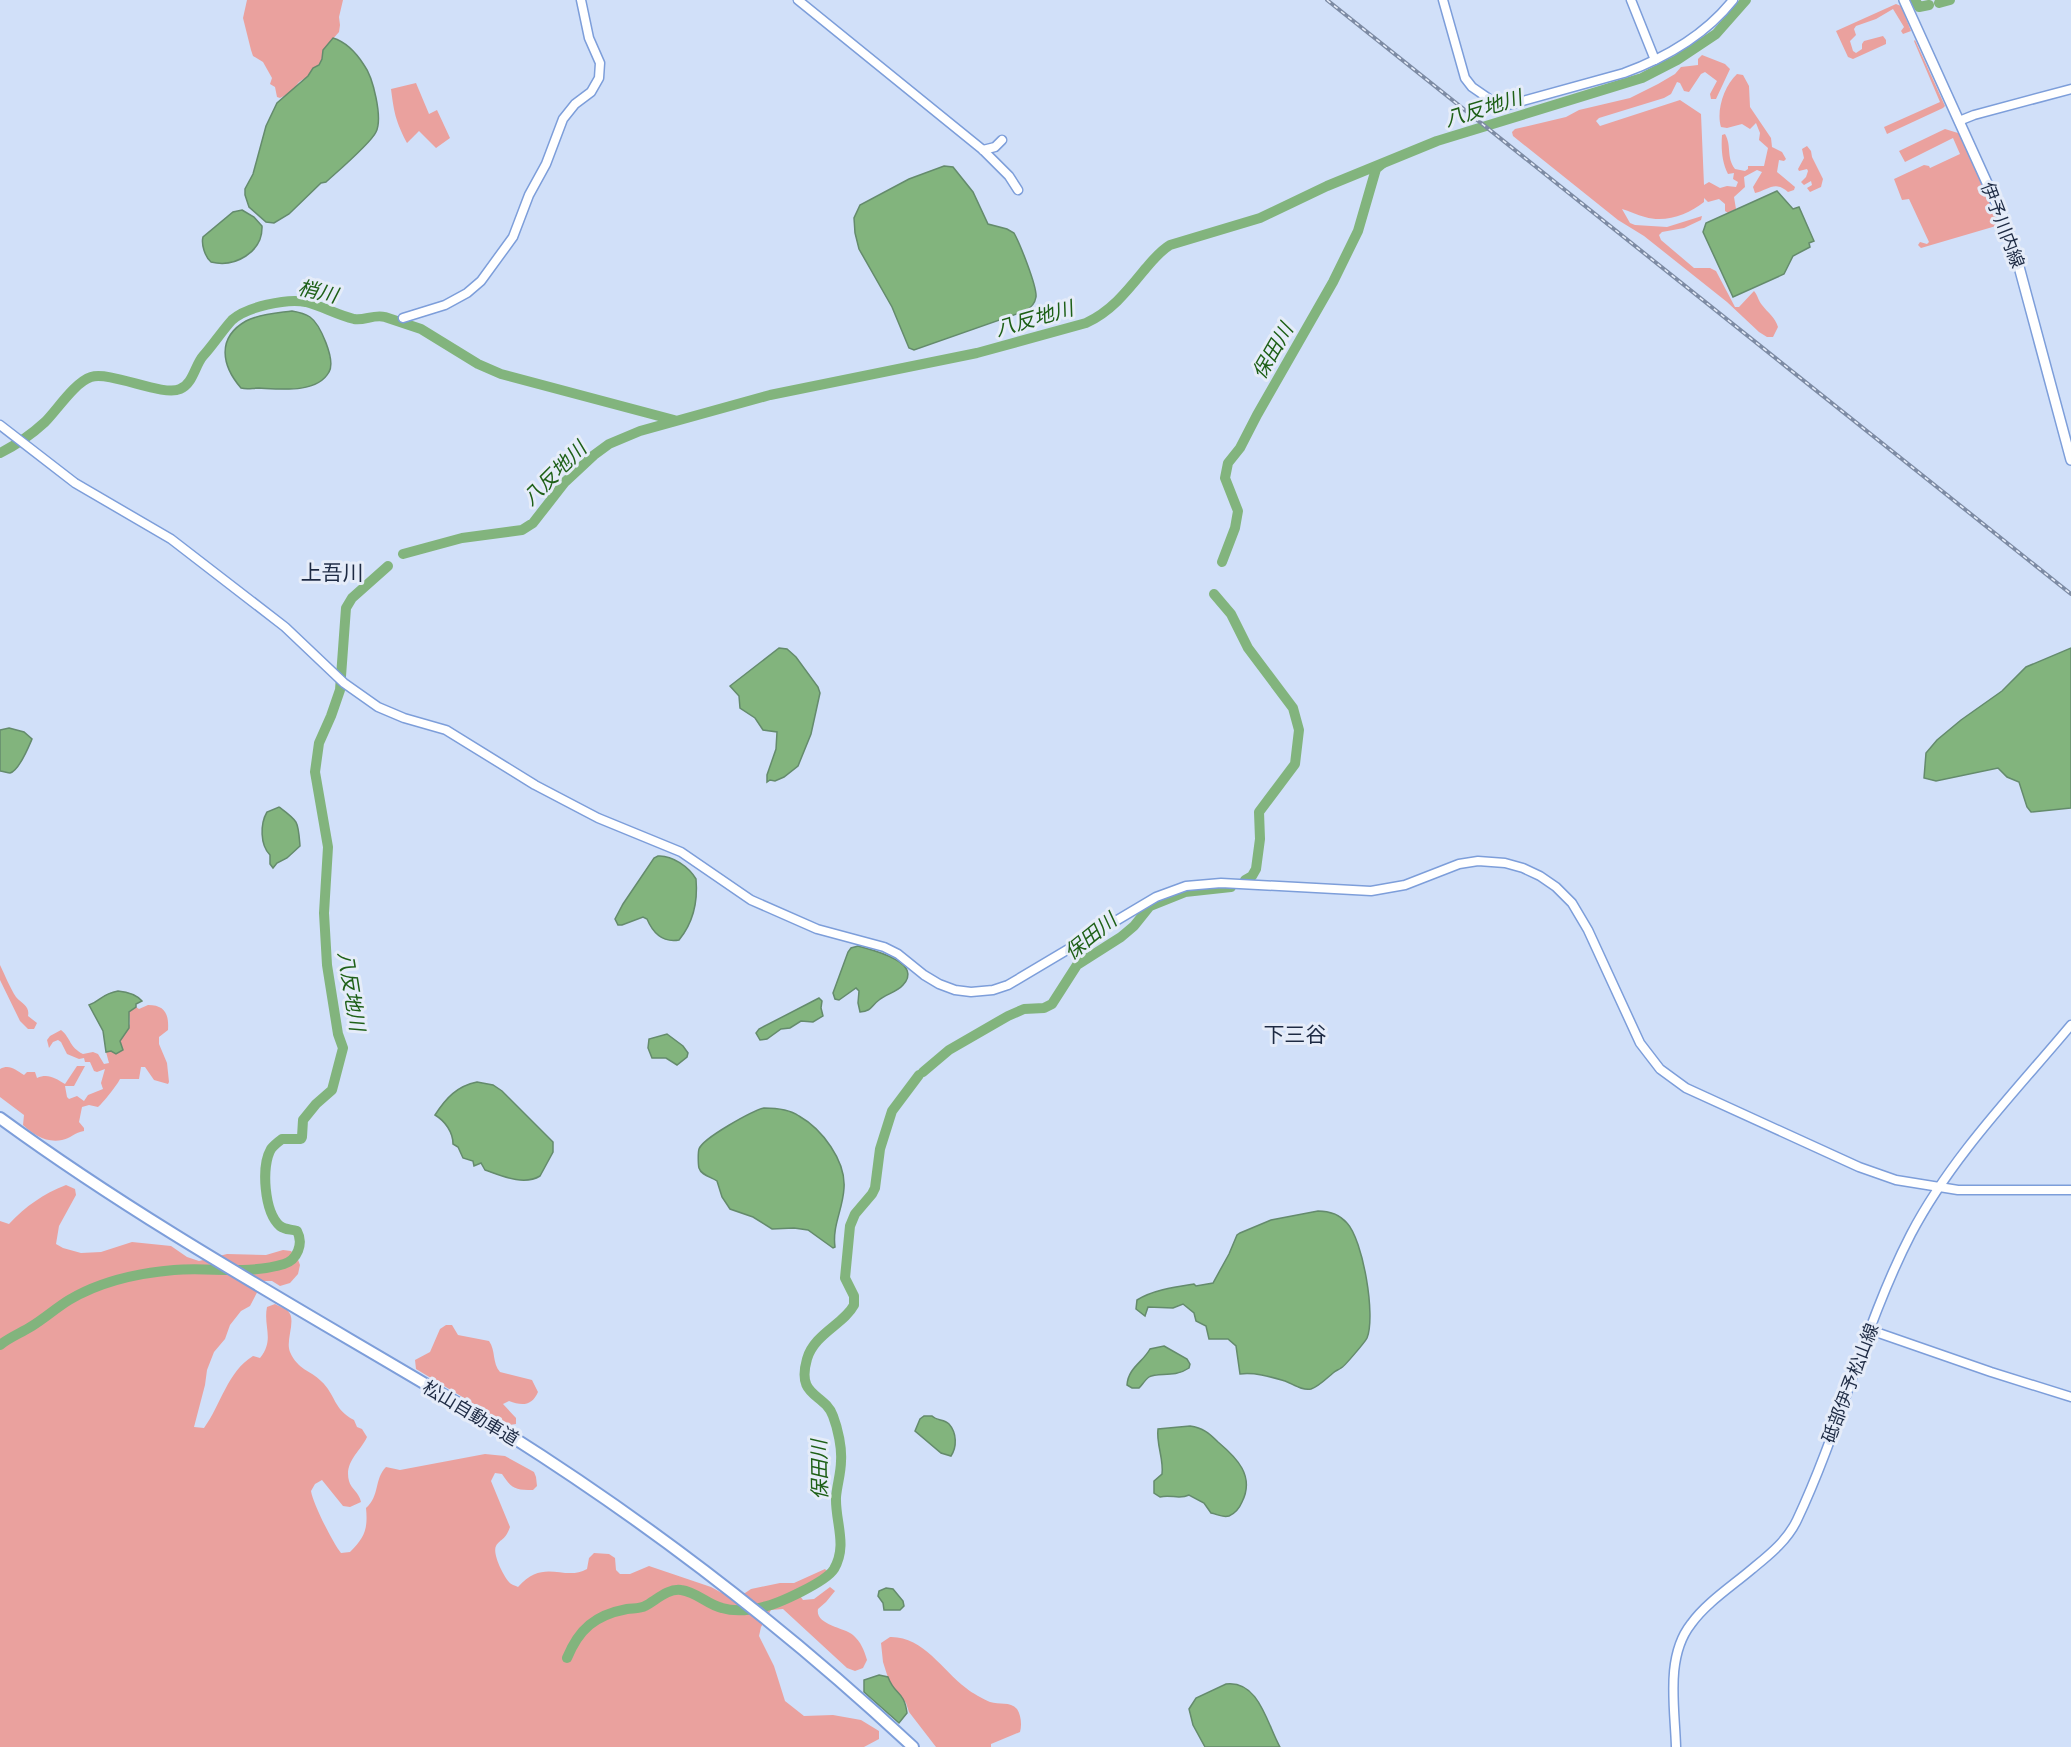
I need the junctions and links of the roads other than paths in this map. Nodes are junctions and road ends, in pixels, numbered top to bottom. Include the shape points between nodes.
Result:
1 (581, 0) edge
2 (798, 0) edge
3 (1443, 0) edge
4 (1631, 0) edge
5 (1733, 0) edge
6 (1904, 0) edge
7 (1655, 60) junction
8 (2071, 90) edge
9 (1959, 121) junction
10 (1002, 140) dead end
11 (982, 150) junction
12 (1018, 190) dead end
13 (403, 318) dead end
14 (0, 425) edge
15 (2071, 460) edge
16 (2071, 1026) edge
17 (0, 1118) edge
18 (1939, 1188) junction
19 (2071, 1190) edge
20 (1870, 1330) junction
21 (2071, 1397) edge
22 (913, 1747) edge
23 (1676, 1747) edge

1 - 13 street via 589,38 600,63 599,78 591,92 563,119 513,237 481,281 467,293 445,305
2 - 11 street
3 - 7 street via 1465,78 1501,107 1624,73
4 - 7 street
5 - 7 street via 1704,30
6 - 9 main road, 伊予川内線
8 - 9 street
9 - 15 main road, 伊予川内線 via 2012,242
10 - 11 street via 995,147
11 - 12 street
14 - 18 street via 75,483 171,539 285,627 344,683 373,704 446,730 535,785 598,818 681,852 761,905 817,929 884,947 948,987 978,992 1008,985 1156,897 1186,886 1221,882 1371,891 1405,885 1459,864 1486,861 1515,865 1549,882 1577,910 1640,1043 1676,1082 1701,1097 1859,1167 1896,1180
16 - 18 street, 砥部伊予松山線
17 - 22 highway, 松山自動車道 via 194,1248 515,1440 638,1521 781,1632
18 - 19 street
18 - 20 street, 砥部伊予松山線 via 1911,1234
20 - 21 street
20 - 23 street, 砥部伊予松山線 via 1790,1533 1697,1616 1684,1635 1674,1669

